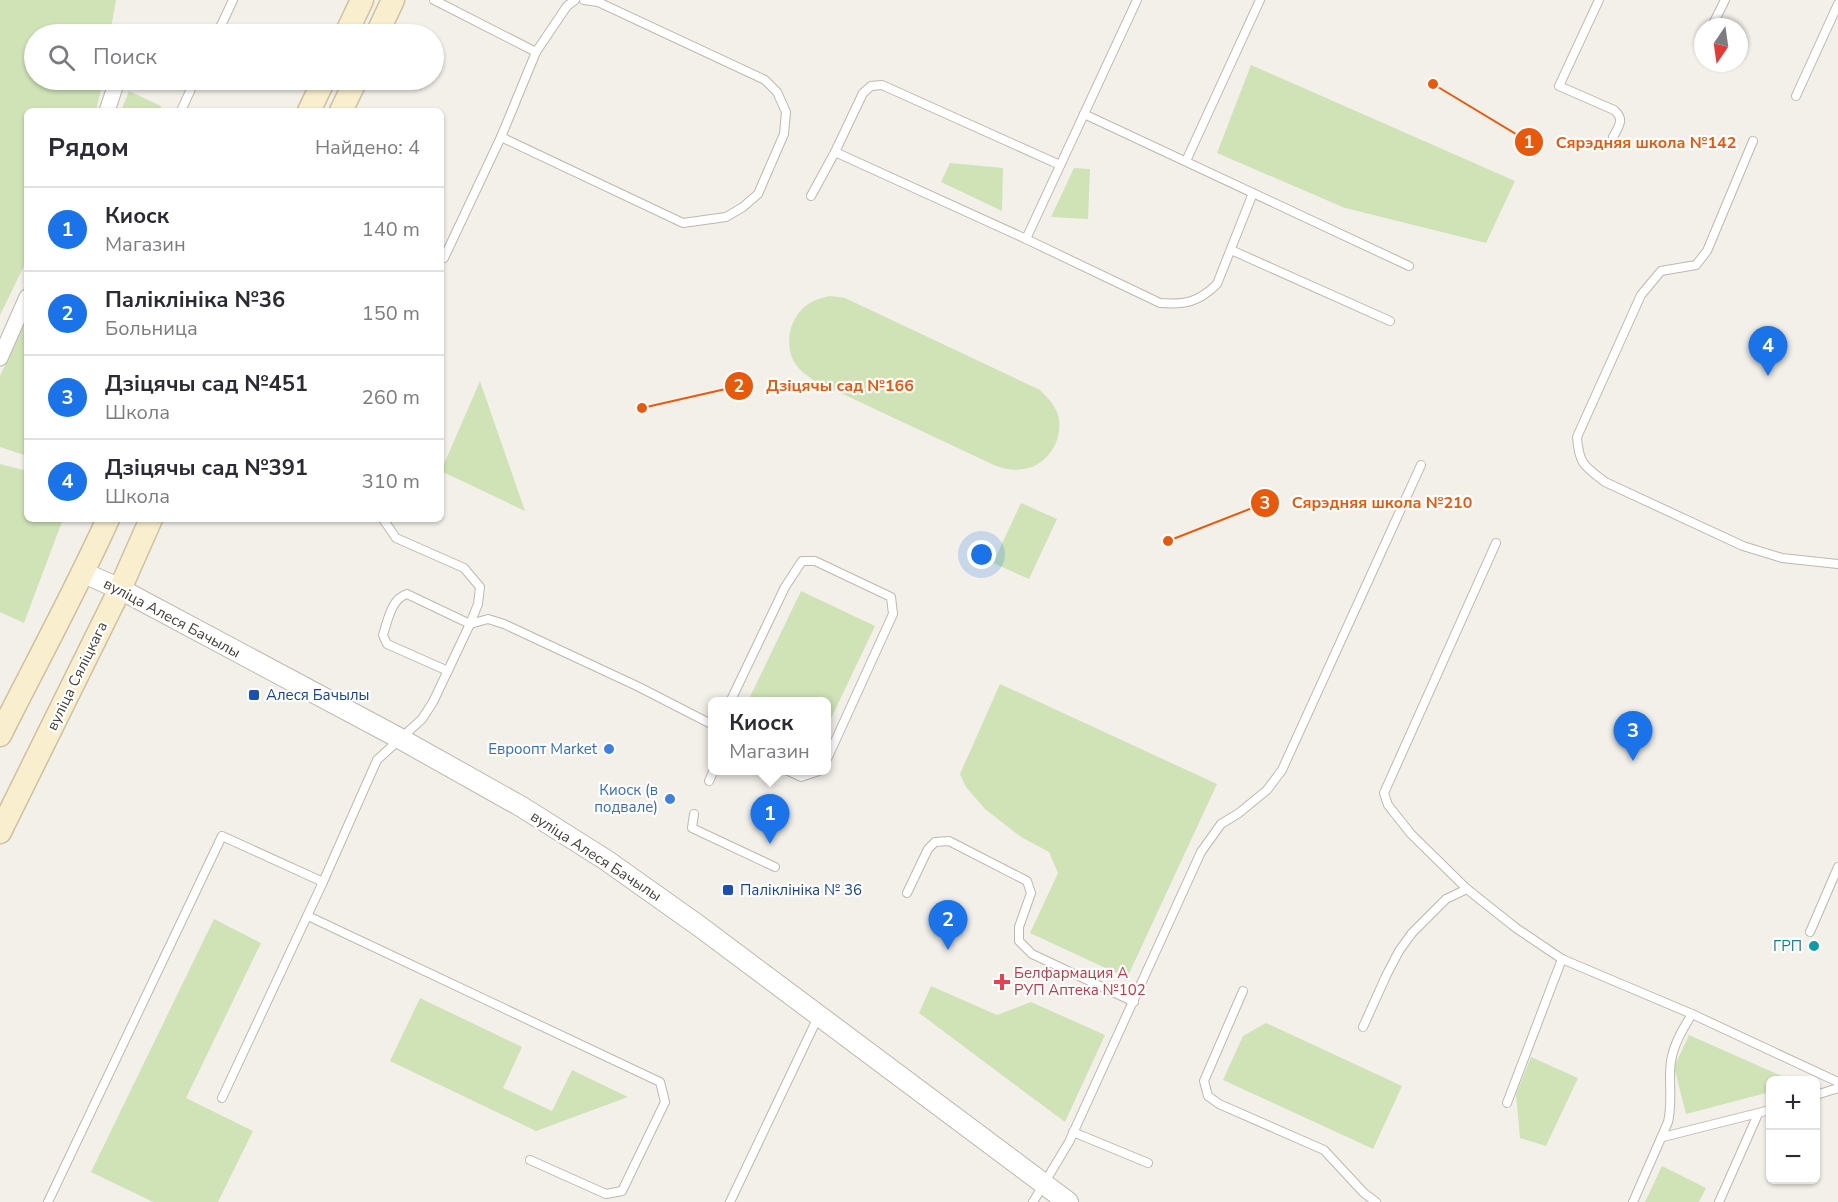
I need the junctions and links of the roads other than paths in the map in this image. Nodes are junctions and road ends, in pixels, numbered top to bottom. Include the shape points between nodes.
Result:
1 (233, 0) edge
2 (362, 0) edge
3 (393, 0) edge
4 (434, 0) edge
5 (575, 0) edge
6 (584, 0) edge
7 (1137, 0) edge
8 (1260, 0) edge
9 (1599, 0) edge
10 (1725, 0) edge
11 (1838, 4) edge
12 (1716, 18) edge
13 (222, 24) edge
14 (351, 24) edge
15 (382, 24) edge
16 (536, 52) junction
17 (114, 90) edge
18 (190, 90) edge
19 (319, 90) edge
20 (351, 90) edge
21 (1796, 96) dead end
22 (108, 108) edge
23 (182, 108) edge
24 (310, 108) edge
25 (342, 108) edge
26 (1084, 114) junction
27 (501, 137) junction
28 (1613, 137) dead end
29 (1753, 141) dead end
30 (835, 152) junction
31 (1186, 161) junction
32 (1060, 165) junction
33 (1253, 193) junction
34 (811, 196) dead end
35 (1026, 239) junction
36 (1231, 250) junction
37 (444, 258) dead end
38 (1409, 266) dead end
39 (24, 304) edge
40 (1390, 321) dead end
41 (0, 358) edge
42 (1421, 465) dead end
43 (107, 522) edge
44 (150, 522) edge
45 (386, 522) edge
46 (1496, 543) dead end
47 (1838, 564) edge
48 (84, 573) junction
49 (120, 589) junction
50 (470, 624) junction
51 (448, 671) junction
52 (732, 697) edge
53 (708, 722) edge
54 (0, 735) edge
55 (399, 738) junction
56 (831, 750) edge
57 (712, 775) edge
58 (709, 781) dead end
59 (694, 814) dead end
60 (0, 832) edge
61 (775, 867) dead end
62 (1838, 867) edge
63 (323, 882) junction
64 (1467, 889) junction
65 (907, 893) dead end
66 (308, 916) junction
67 (1810, 932) dead end
68 (1562, 958) junction
69 (1243, 991) dead end
70 (1134, 1002) junction
71 (1692, 1014) junction
72 (819, 1015) junction
73 (1363, 1027) dead end
74 (1838, 1082) edge
75 (1838, 1088) edge
76 (1820, 1093) edge
77 (222, 1098) dead end
78 (1507, 1103) dead end
79 (1766, 1111) edge
80 (1758, 1114) junction
81 (1073, 1132) junction
82 (1663, 1137) junction
83 (530, 1160) dead end
84 (1148, 1163) dead end
85 (1043, 1183) junction
86 (48, 1202) edge
87 (730, 1202) edge
88 (1033, 1202) edge
89 (1068, 1202) edge
90 (1376, 1202) edge
91 (1633, 1202) edge
92 (1719, 1202) edge

1 - 13 lane
2 - 14 main road
3 - 15 main road
4 - 16 lane
5 - 16 lane
6 - 27 lane via 597,2 765,80 777,92 786,111 784,134 758,194 726,217 682,223
7 - 26 lane
8 - 31 lane
9 - 28 lane via 1559,86 1614,110 1621,121
10 - 12 lane
11 - 21 lane
16 - 27 lane
17 - 22 street
18 - 23 lane
19 - 24 main road
20 - 25 main road
26 - 31 lane
26 - 32 lane
27 - 37 lane
29 - 47 lane via 1707,250 1696,265 1661,271 1641,295 1577,437 1579,456 1586,468 1605,482 1743,546 1782,558
30 - 32 lane via 863,93 871,86 882,85
30 - 34 lane
30 - 35 lane
31 - 33 lane
32 - 35 lane
33 - 36 lane
33 - 38 lane
35 - 36 lane via 1160,303 1174,304 1205,295 1217,284
36 - 40 lane
39 - 41 street
42 - 70 lane via 1282,770 1267,790 1221,824 1201,852
43 - 48 main road
44 - 49 main road, вуліца Сяліцкага
45 - 50 lane via 396,538 464,568 480,587
46 - 64 lane via 1384,793 1388,805 1411,834
48 - 49 street, вуліца Алеся Бачылы
48 - 54 main road
49 - 55 street, вуліца Алеся Бачылы
49 - 60 main road, вуліца Сяліцкага
50 - 51 lane
50 - 51 lane via 406,594 394,603 383,634 387,644
50 - 53 lane via 488,619 504,624
51 - 55 lane via 422,719
52 - 56 lane via 785,587 802,561 815,561 891,597 893,615
55 - 63 lane via 376,760
55 - 72 street, вуліца Алеся Бачылы via 522,807 606,860
57 - 58 lane
59 - 61 lane via 692,828
62 - 67 lane
63 - 66 lane
63 - 86 lane via 222,836
64 - 68 lane
64 - 73 lane via 1446,899 1412,933 1390,968
65 - 70 lane via 928,849 934,842 949,841 1028,881 1030,893 1018,927 1019,941 1032,954
66 - 77 lane
66 - 83 lane via 660,1082 665,1102 622,1191 606,1194
68 - 71 lane
68 - 78 lane
69 - 90 lane via 1204,1081 1208,1096 1324,1150
70 - 81 lane
71 - 74 lane
71 - 82 lane via 1676,1043 1671,1063 1671,1109
72 - 85 street, вуліца Алеся Бачылы
72 - 87 lane
75 - 76 lane
79 - 80 lane
80 - 82 lane
80 - 92 lane
81 - 84 lane
81 - 85 lane
82 - 91 lane
85 - 88 lane
85 - 89 street, вуліца Алеся Бачылы

